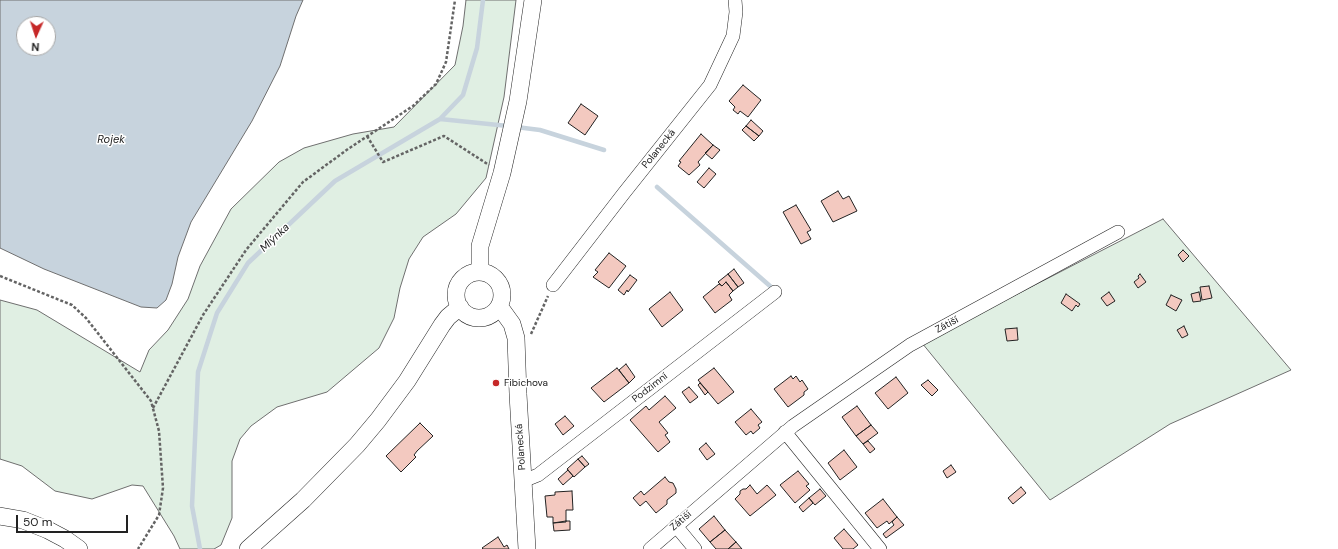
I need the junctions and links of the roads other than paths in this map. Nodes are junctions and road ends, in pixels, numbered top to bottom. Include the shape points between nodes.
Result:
1 (532, 0) edge
2 (734, 0) edge
3 (1118, 232) dead end
4 (480, 272) junction
5 (553, 285) road end
6 (775, 292) dead end
7 (499, 306) junction
8 (460, 307) junction
9 (785, 432) junction
10 (523, 481) junction
11 (0, 516) edge
12 (676, 526) junction
13 (79, 549) edge
14 (248, 549) edge
15 (527, 549) edge
16 (650, 549) edge
17 (695, 549) edge
18 (880, 549) edge

1 - 4 street via 518,101 502,173 480,246
2 - 5 street, Polanecká via 736,12 733,36 710,85
3 - 9 street, Zátiší via 910,345
4 - 7 street via 492,276 499,284 502,297
4 - 8 street via 466,276 459,284 456,298
6 - 10 street, Podzimní via 538,475
7 - 8 street via 488,316 478,318 468,315
7 - 10 street, Polanecká via 512,324 516,338
8 - 14 street via 442,325 407,381 357,445 303,500
9 - 12 street, Zátiší
9 - 18 street
10 - 15 street, Polanecká
11 - 13 street via 23,520 48,530
12 - 16 street, Zátiší
12 - 17 street

